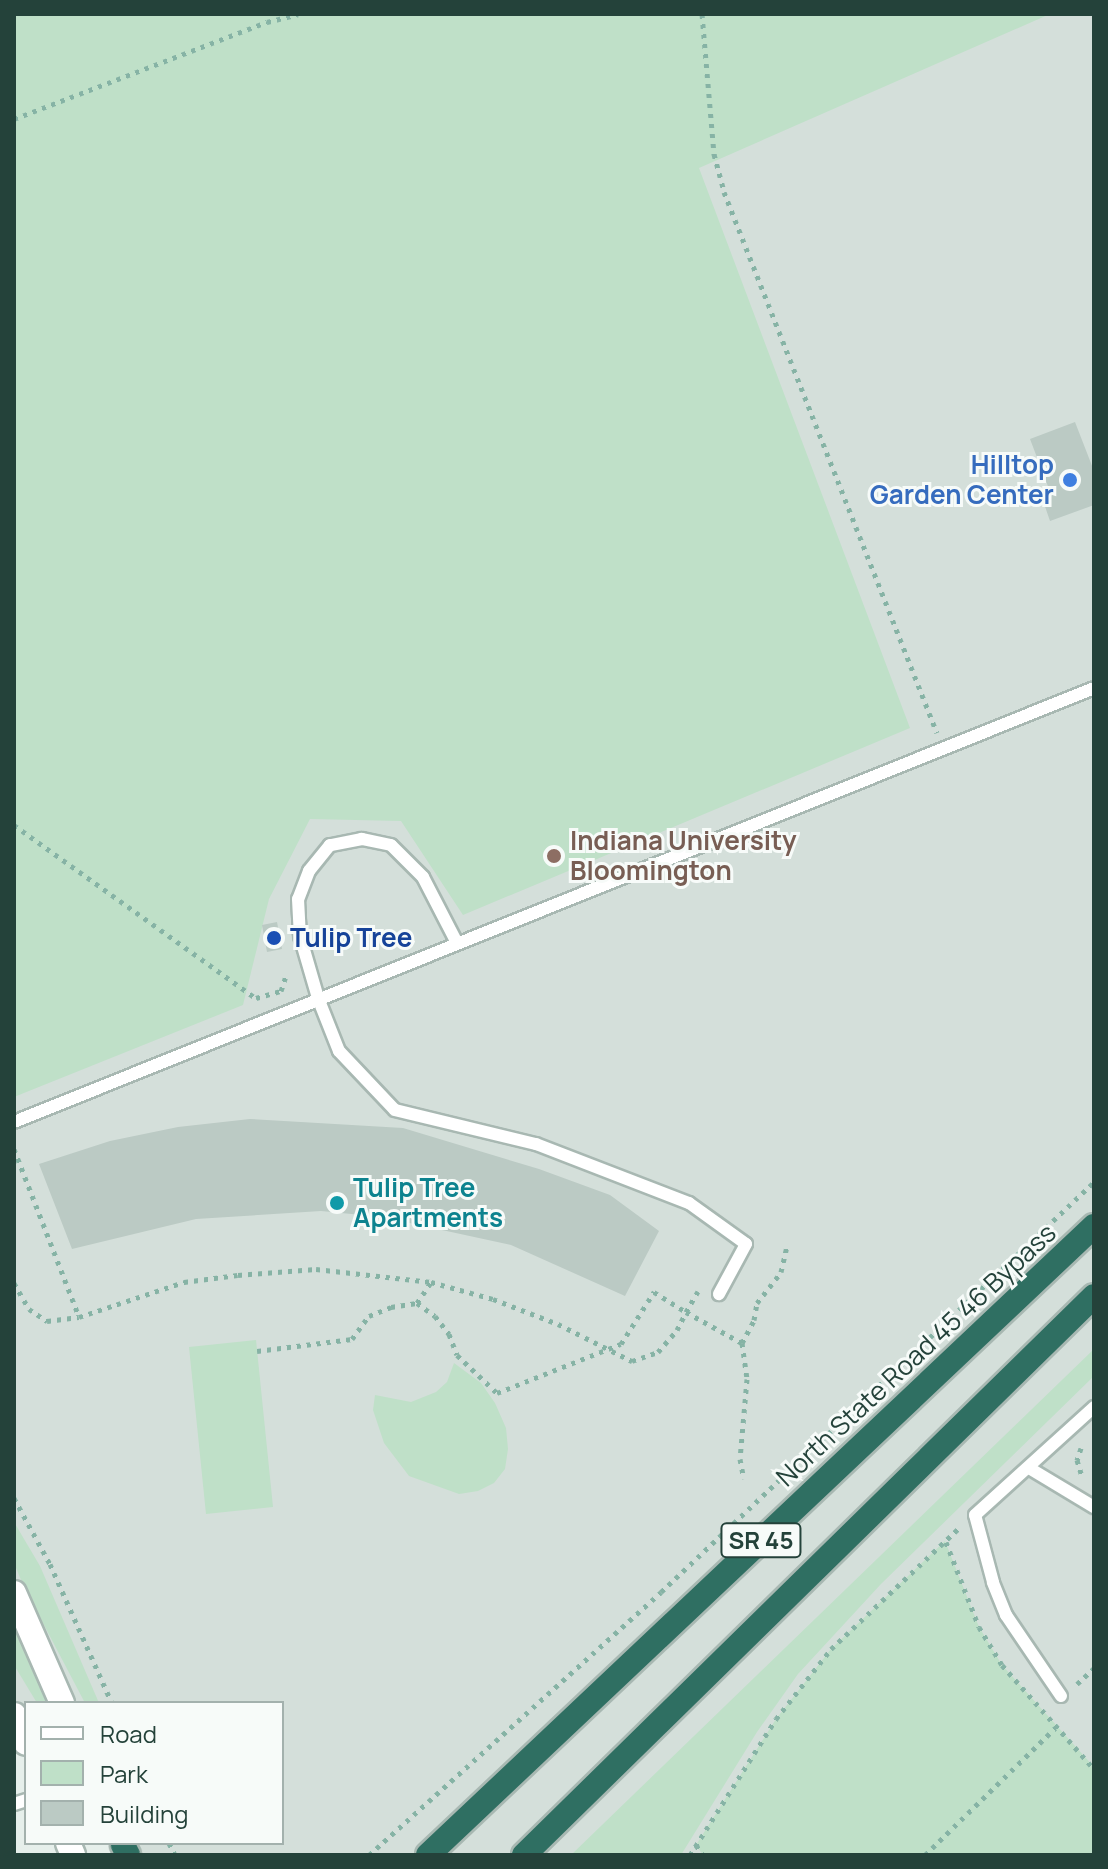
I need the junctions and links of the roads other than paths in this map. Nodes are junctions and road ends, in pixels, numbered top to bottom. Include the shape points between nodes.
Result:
1 (1094, 688) edge
2 (457, 943) junction
3 (318, 998) junction
4 (14, 1122) edge
5 (1094, 1226) edge
6 (719, 1294) dead end
7 (1094, 1296) edge
8 (1094, 1407) edge
9 (1029, 1468) junction
10 (1094, 1507) edge
11 (14, 1593) edge
12 (1061, 1696) dead end
13 (61, 1701) edge
14 (14, 1715) edge
15 (24, 1738) edge
16 (428, 1855) edge
17 (524, 1855) edge

1 - 2 lane
2 - 3 lane
2 - 3 lane via 423,877 391,845 362,839 330,845 309,871 298,899 300,936
3 - 4 lane
3 - 6 lane via 339,1051 395,1110 536,1144 689,1203 746,1244
5 - 16 highway, North State Road 45 46 Bypass / SR 45
7 - 17 highway, SR 45
8 - 9 lane
9 - 10 lane
9 - 12 lane via 975,1515 1006,1615
11 - 13 street
14 - 15 street

